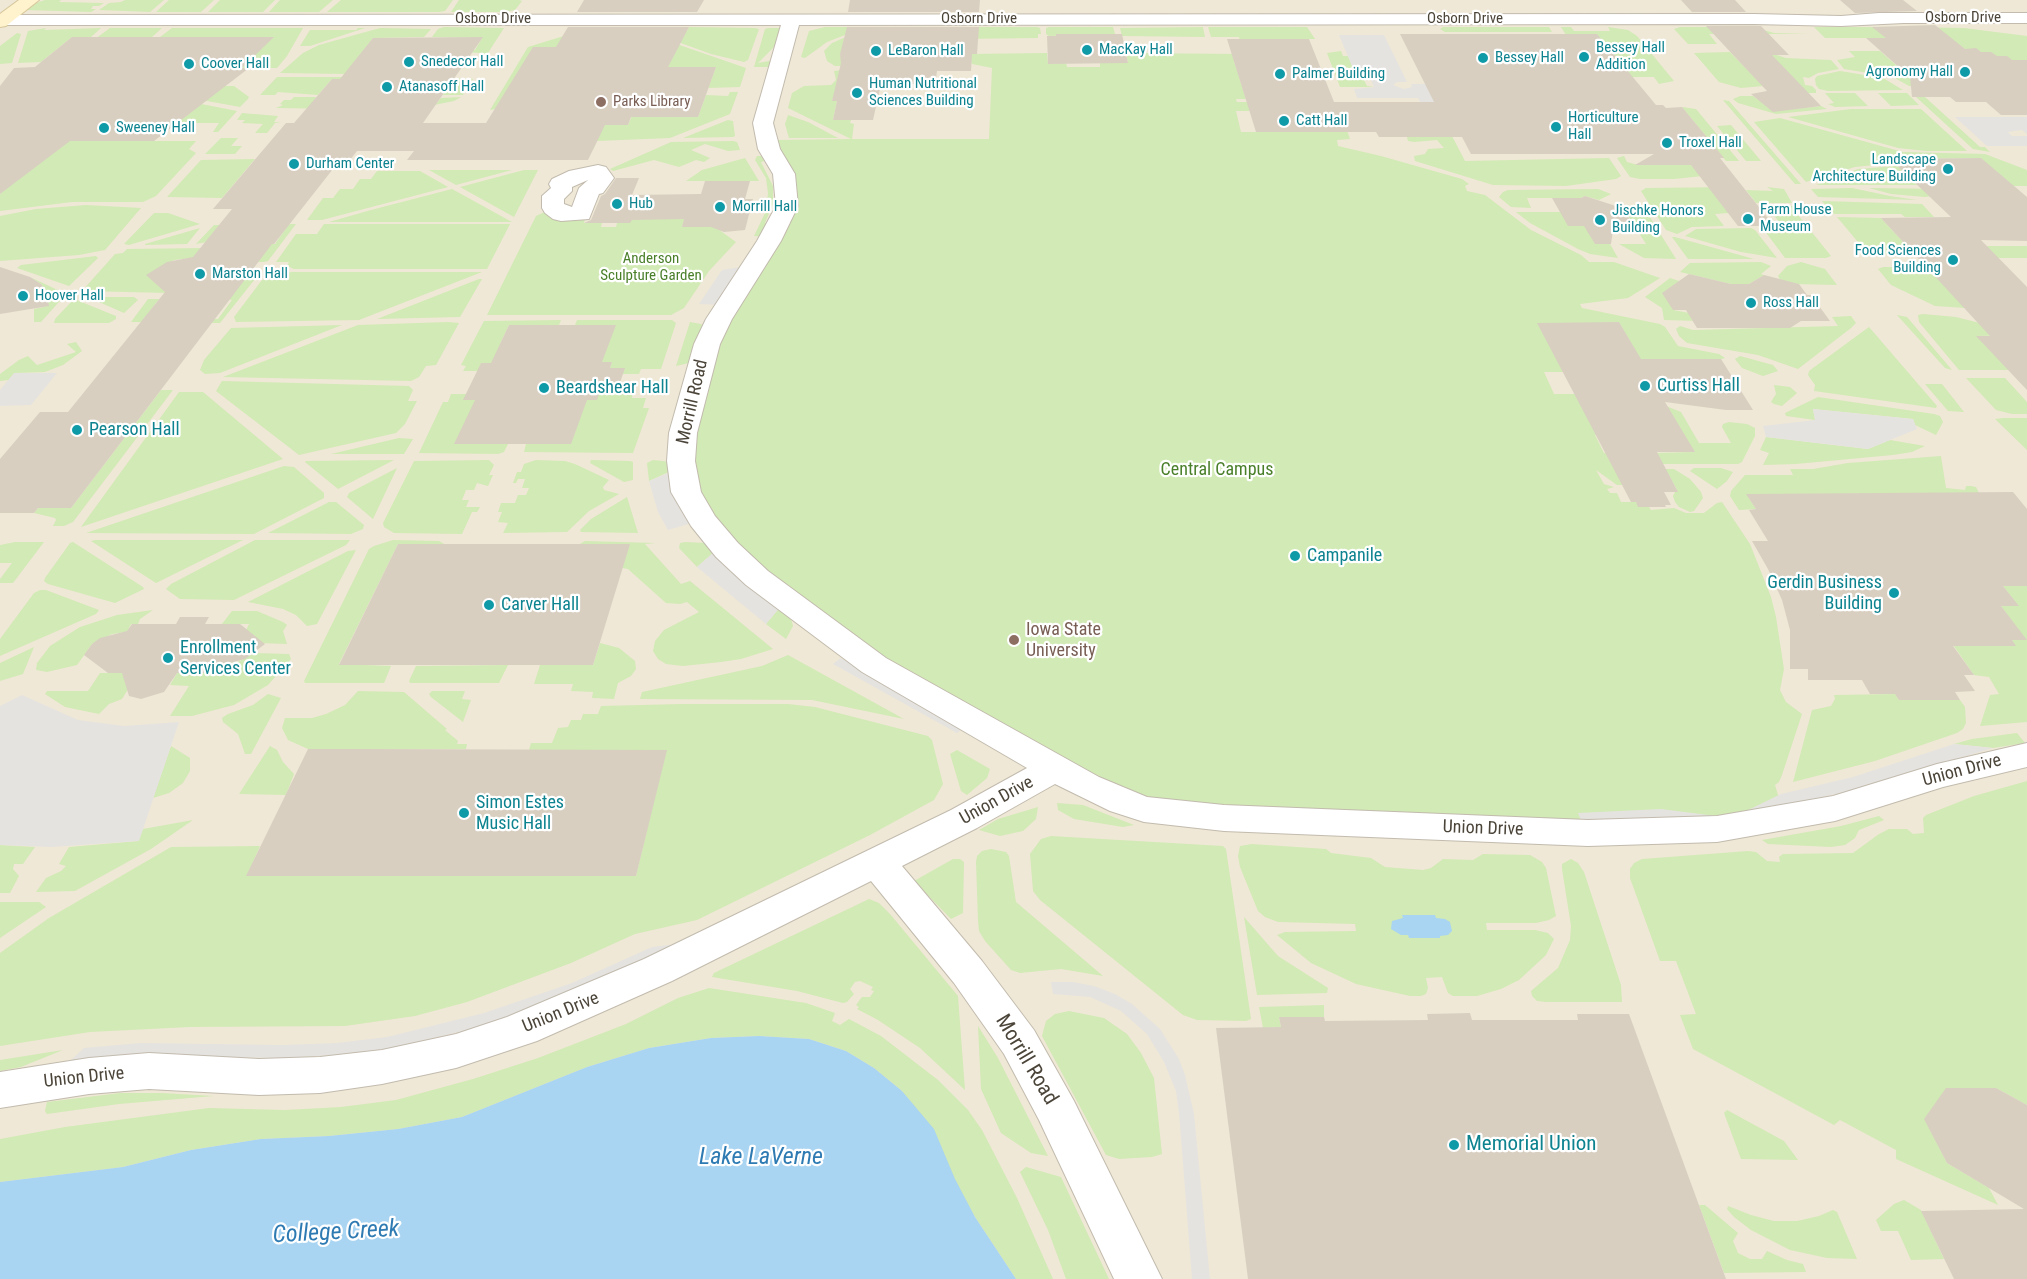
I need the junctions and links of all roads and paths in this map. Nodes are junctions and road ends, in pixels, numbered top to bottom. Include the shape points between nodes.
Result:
1 (30, 0) edge
2 (1448, 0) edge
3 (2027, 18) edge
4 (792, 19) junction
5 (1461, 19) junction
6 (1, 21) edge
7 (2027, 755) edge
8 (1055, 768) junction
9 (878, 863) junction
10 (0, 1090) edge
11 (1138, 1279) edge

1 - 6 street
2 - 5 street
3 - 5 street, Osborn Drive
4 - 5 street, Osborn Drive
4 - 6 street, Osborn Drive
4 - 8 street, Morrill Road via 763,123 769,149 784,174 787,206 707,344 683,434 681,461 686,492 702,520 727,550 822,628 874,665
7 - 8 street, Union Drive via 1795,816 1717,829 1634,833 1263,820 1172,813 1123,802
8 - 9 street, Union Drive
9 - 10 street, Union Drive via 590,1001 456,1051 320,1075 259,1077 149,1071
9 - 11 street, Morrill Road via 1019,1042

